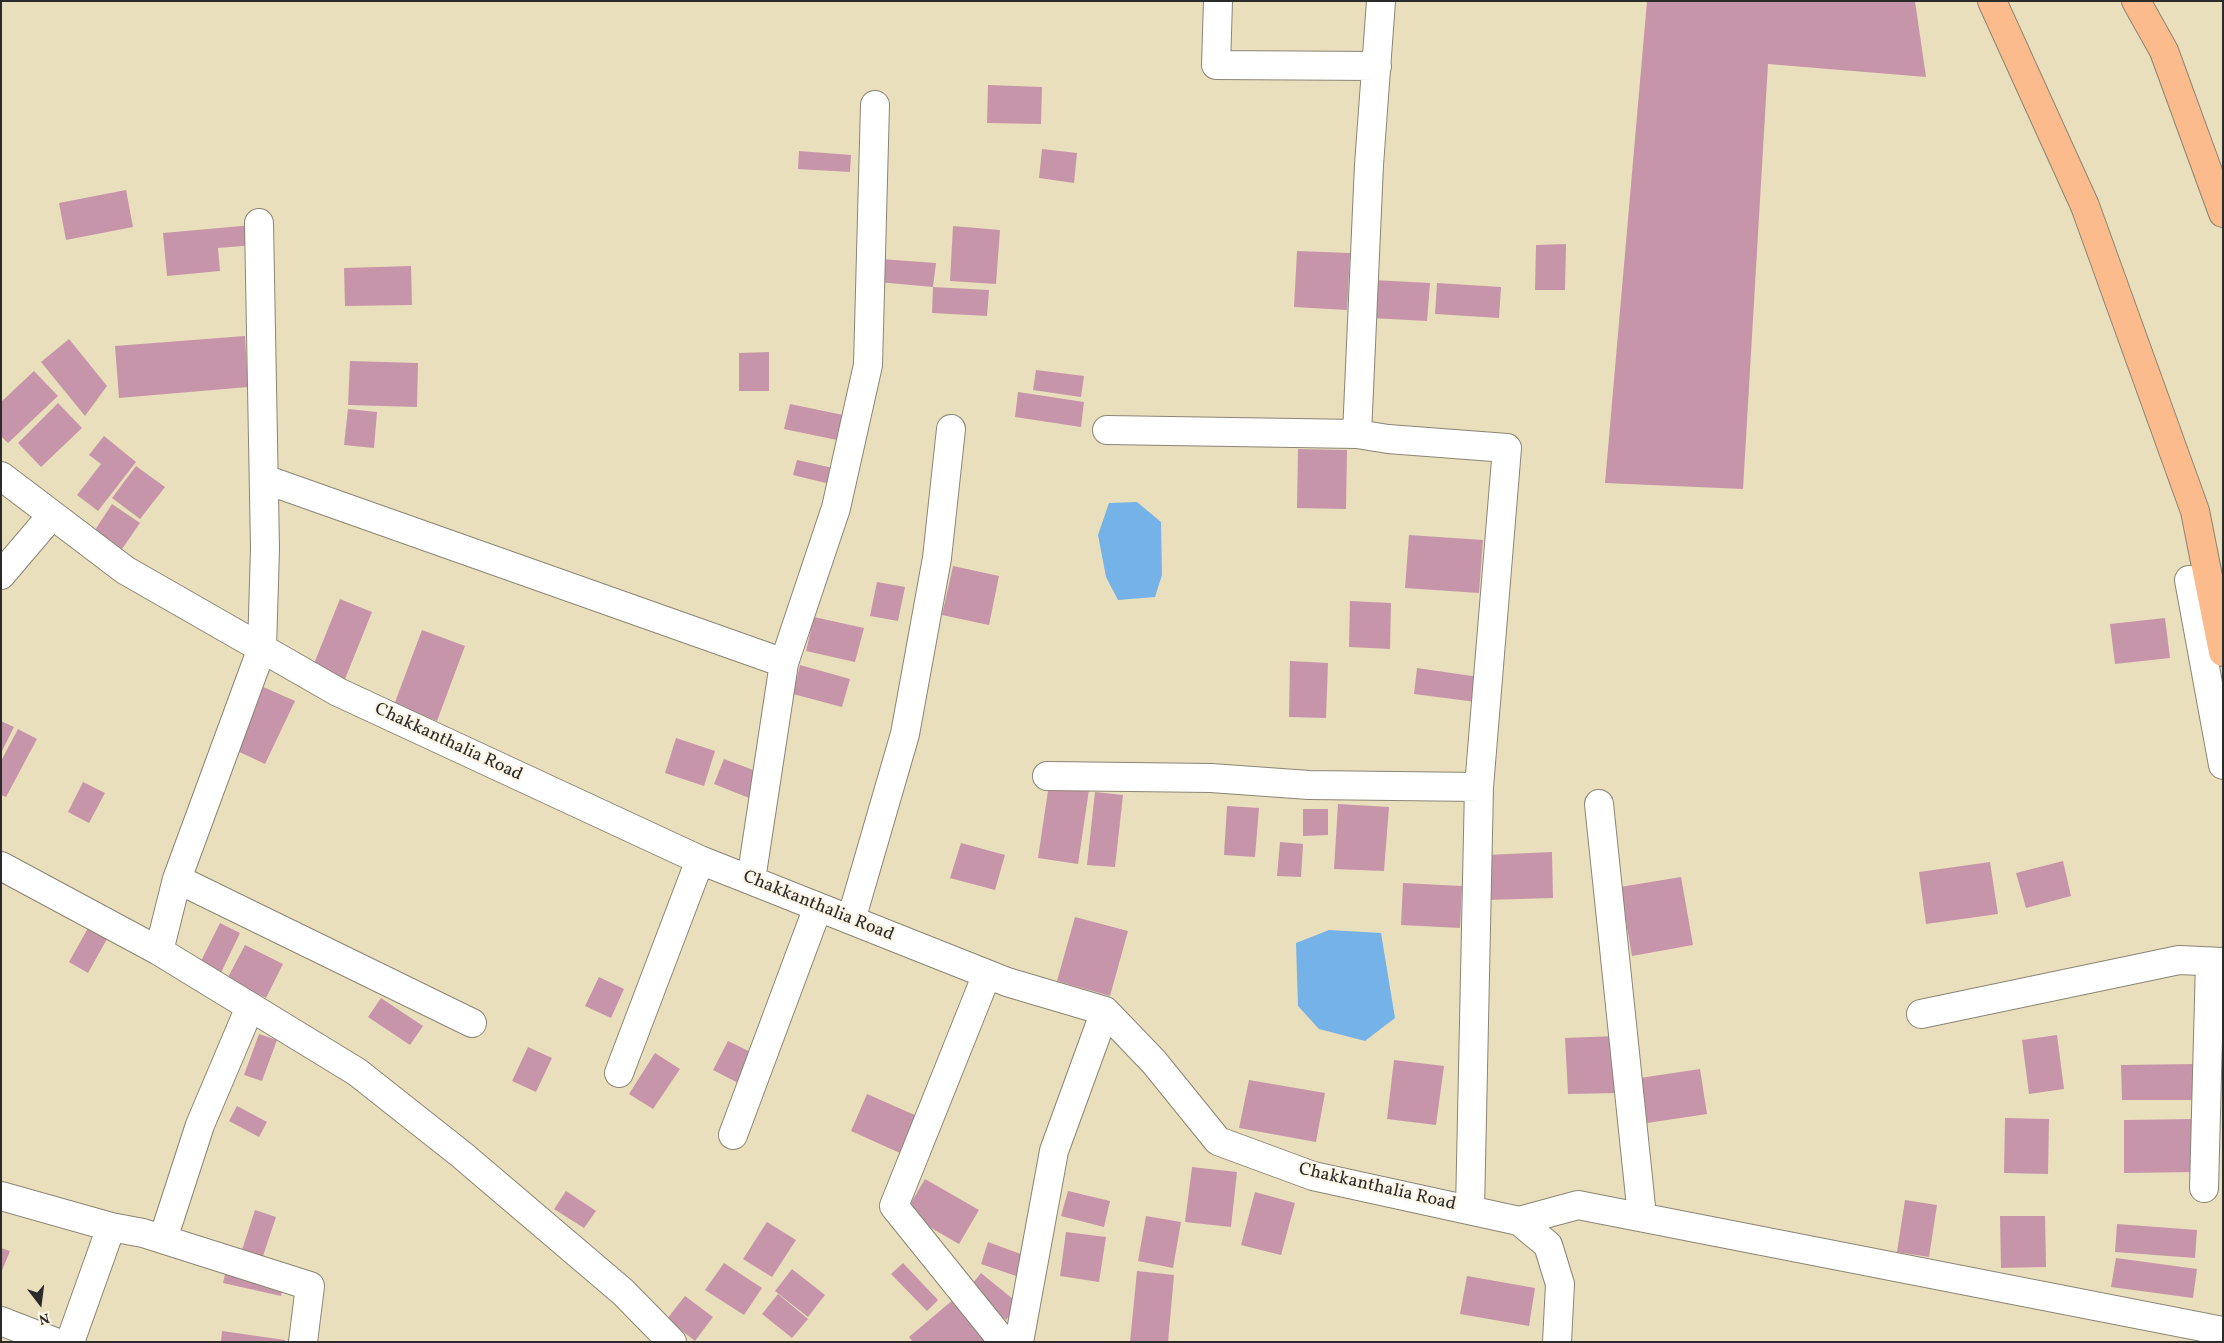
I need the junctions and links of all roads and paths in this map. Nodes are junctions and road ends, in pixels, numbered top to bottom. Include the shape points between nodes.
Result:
1 (1218, 1) edge
2 (1381, 1) edge
3 (1992, 1) edge
4 (2136, 1) edge
5 (1377, 66) junction
6 (875, 105) dead end
7 (2223, 213) edge
8 (259, 223) dead end
9 (951, 429) dead end
10 (1107, 430) dead end
11 (1357, 434) junction
12 (2, 477) edge
13 (264, 479) junction
14 (52, 515) junction
15 (1, 575) edge
16 (2189, 580) dead end
17 (262, 648) junction
18 (2223, 652) edge
19 (784, 662) junction
20 (2223, 765) edge
21 (1047, 776) dead end
22 (1479, 788) junction
23 (1599, 804) dead end
24 (700, 860) junction
25 (1, 866) edge
26 (177, 879) junction
27 (752, 880) junction
28 (818, 907) junction
29 (851, 920) junction
30 (159, 951) junction
31 (2216, 962) edge
32 (987, 974) junction
33 (250, 1007) junction
34 (1105, 1010) junction
35 (1921, 1014) dead end
36 (472, 1023) dead end
37 (619, 1073) dead end
38 (733, 1135) dead end
39 (2204, 1188) dead end
40 (1, 1196) edge
41 (1470, 1210) junction
42 (1642, 1216) junction
43 (1519, 1221) junction
44 (111, 1227) junction
45 (163, 1239) junction
46 (1, 1321) edge
47 (2223, 1331) edge
48 (55, 1342) edge
49 (70, 1342) edge
50 (303, 1342) edge
51 (672, 1342) edge
52 (1006, 1342) edge
53 (1019, 1342) edge
54 (1557, 1342) edge

1 - 5 street via 1216,65
2 - 5 street
3 - 18 highway via 2085,206 2196,511
4 - 7 highway via 2164,52
5 - 11 street via 1369,165
6 - 19 street via 868,365 836,508
8 - 13 street
9 - 29 street via 937,558 904,734
10 - 11 street
11 - 22 street via 1507,448
12 - 14 street, Chakkanthalia Road
13 - 17 street
13 - 19 street
14 - 15 street
14 - 17 street, Chakkanthalia Road via 126,570
16 - 20 street
17 - 24 street, Chakkanthalia Road via 338,692
17 - 26 street
19 - 27 street
21 - 22 street via 1211,778 1309,785
22 - 41 street
23 - 42 street
24 - 27 street, Chakkanthalia Road
24 - 37 street
25 - 30 street
26 - 30 street
26 - 36 street
27 - 28 street, Chakkanthalia Road
28 - 29 street, Chakkanthalia Road
28 - 38 street
29 - 32 street, Chakkanthalia Road
30 - 33 street
31 - 35 street via 2179,960
31 - 39 street
32 - 34 street, Chakkanthalia Road
32 - 52 street via 894,1206
33 - 45 street via 200,1125
33 - 51 street via 357,1072 462,1155 623,1292
34 - 41 street, Chakkanthalia Road via 1154,1062 1218,1141 1312,1176
34 - 53 street via 1054,1151
40 - 44 street
41 - 43 street, Chakkanthalia Road
42 - 43 street via 1578,1205
42 - 47 street
43 - 54 street, Chakkanthalia Road via 1548,1245 1560,1284
44 - 45 street
44 - 49 street
45 - 50 street via 310,1286
46 - 48 street

